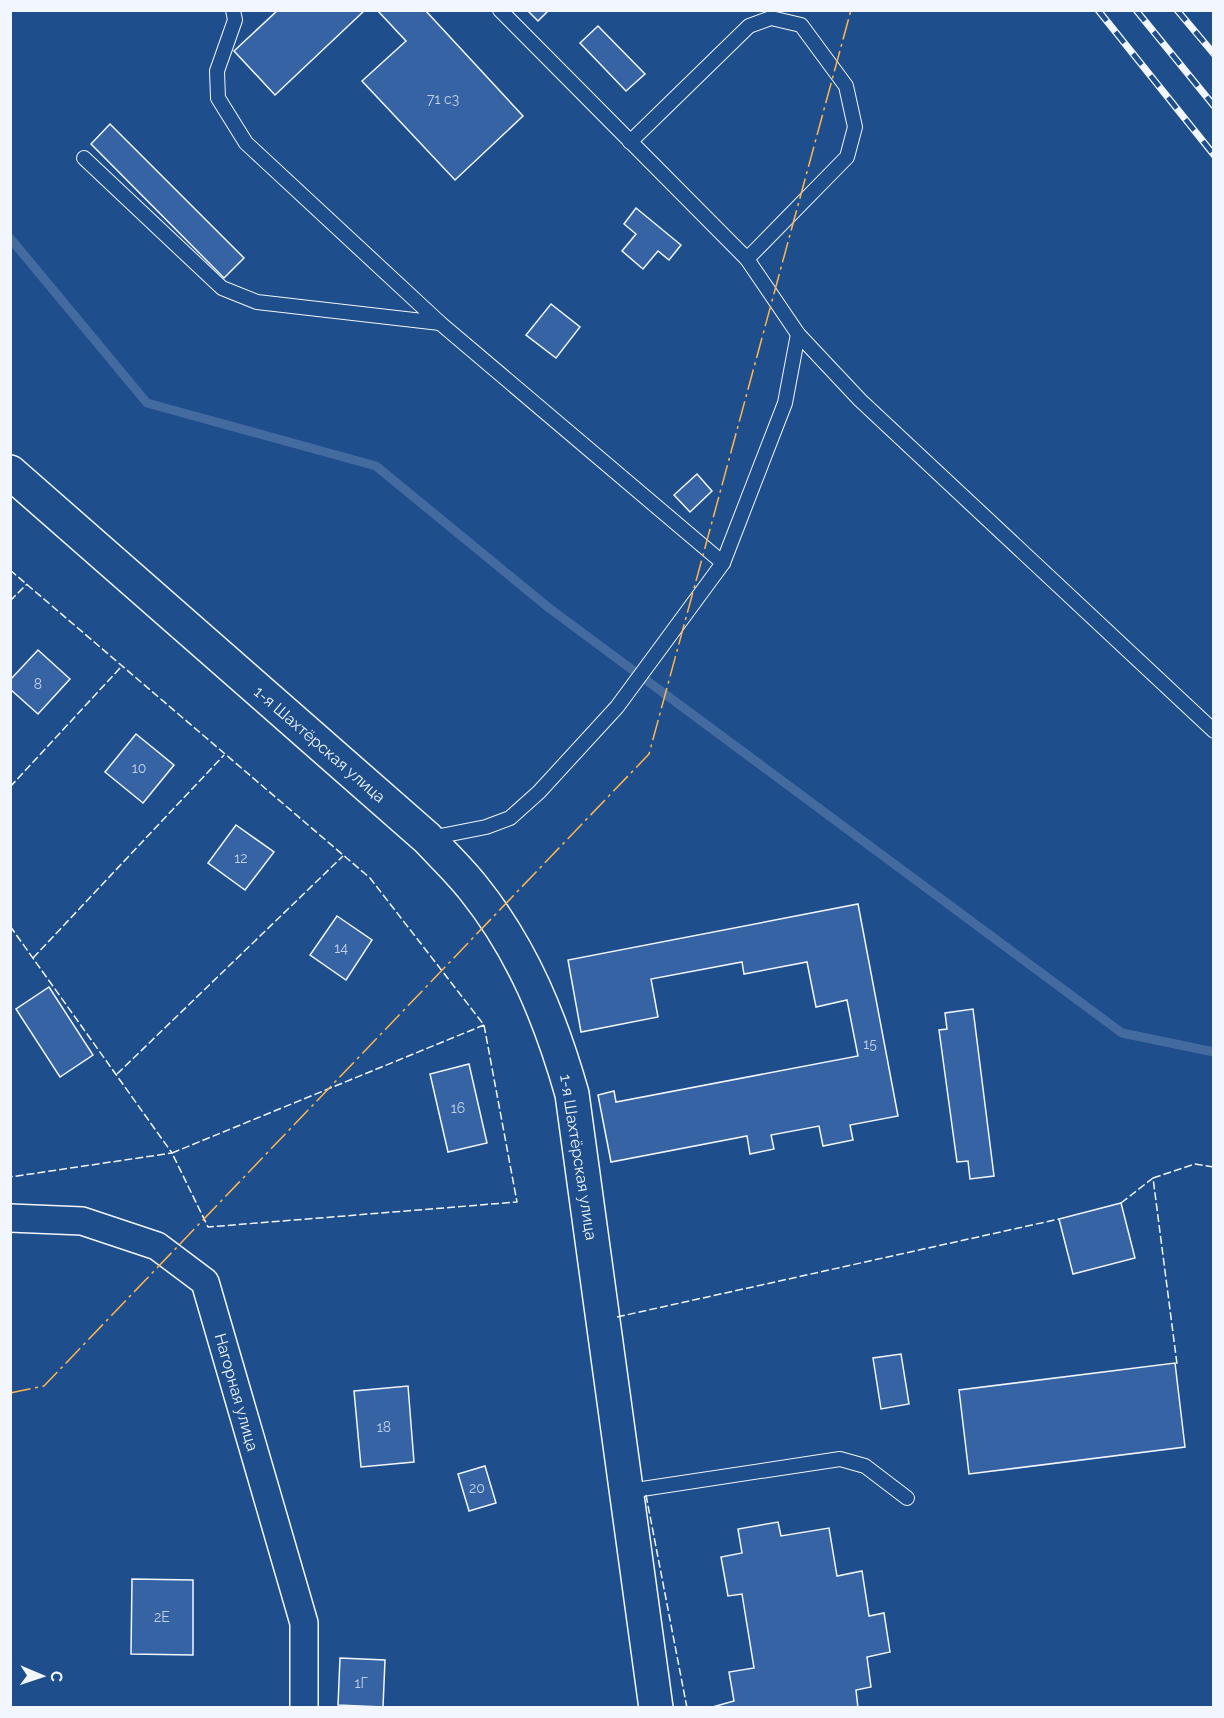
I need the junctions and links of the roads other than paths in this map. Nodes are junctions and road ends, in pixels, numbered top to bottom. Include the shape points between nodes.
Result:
1 (246, 10) edge
2 (500, 10) edge
3 (234, 15) edge
4 (630, 142) junction
5 (84, 158) dead end
6 (747, 259) junction
7 (440, 323) junction
8 (798, 334) junction
9 (10, 472) edge
10 (723, 563) junction
11 (1214, 731) edge
12 (428, 838) junction
13 (10, 1218) edge
14 (629, 1491) junction
15 (907, 1498) dead end
16 (304, 1707) edge
17 (656, 1707) edge

1 - 3 lane
2 - 4 lane
3 - 7 lane via 217,71 218,98 246,143
4 - 6 lane
4 - 6 lane via 749,26 771,18 801,25 846,86 855,127 847,157
5 - 7 lane via 222,288 236,295 256,302
6 - 8 lane
7 - 10 lane
8 - 10 lane via 785,404
8 - 11 lane via 860,400
9 - 12 street, 1-я Шахтёрская улица
10 - 12 lane via 617,707 539,792 510,818 486,827
12 - 14 street, 1-я Шахтёрская улица via 474,889 507,937 532,980 562,1058 572,1094
13 - 16 street, Нагорная улица via 82,1221 104,1228 157,1246 205,1282 304,1623
14 - 15 lane via 840,1459 865,1466
14 - 17 street, 1-я Шахтёрская улица

